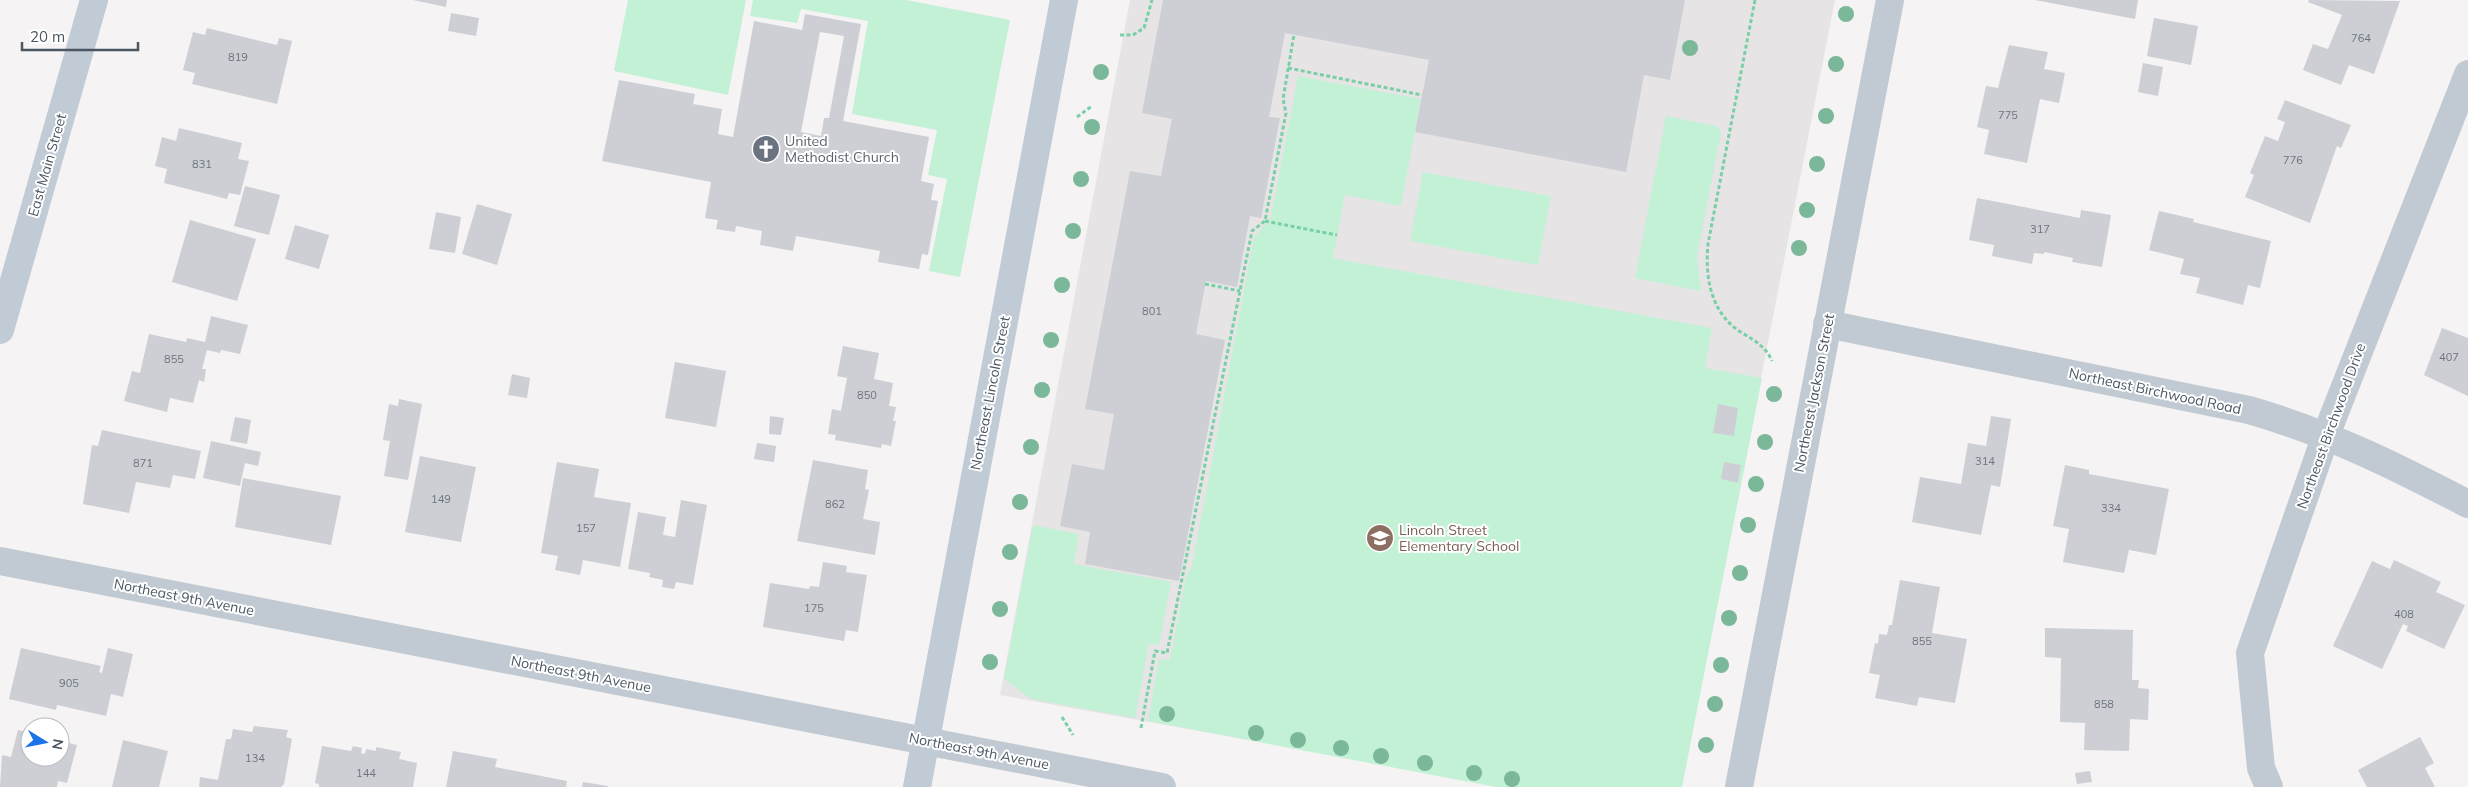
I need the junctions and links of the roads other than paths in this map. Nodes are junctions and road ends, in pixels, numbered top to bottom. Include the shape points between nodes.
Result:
1 (94, 0) edge
2 (1064, 0) edge
3 (1890, 0) edge
4 (2468, 74) edge
5 (1827, 324) junction
6 (0, 330) edge
7 (2326, 435) junction
8 (2468, 504) edge
9 (0, 561) edge
10 (925, 741) junction
11 (916, 787) edge
12 (1162, 787) edge
13 (1739, 787) edge
14 (2269, 787) edge

1 - 6 street, East Main Street
2 - 10 street, Northeast Lincoln Street
3 - 5 street, Northeast Jackson Street
4 - 7 street, Northeast Birchwood Drive
5 - 7 street, Northeast Birchwood Road via 2249,410
5 - 13 street, Northeast Jackson Street
7 - 8 street, Northeast Birchwood Road via 2376,456
7 - 14 street, Northeast Birchwood Drive via 2250,653 2261,768
9 - 10 street, Northeast 9th Avenue
10 - 11 street, Northeast Lincoln Street
10 - 12 street, Northeast 9th Avenue

